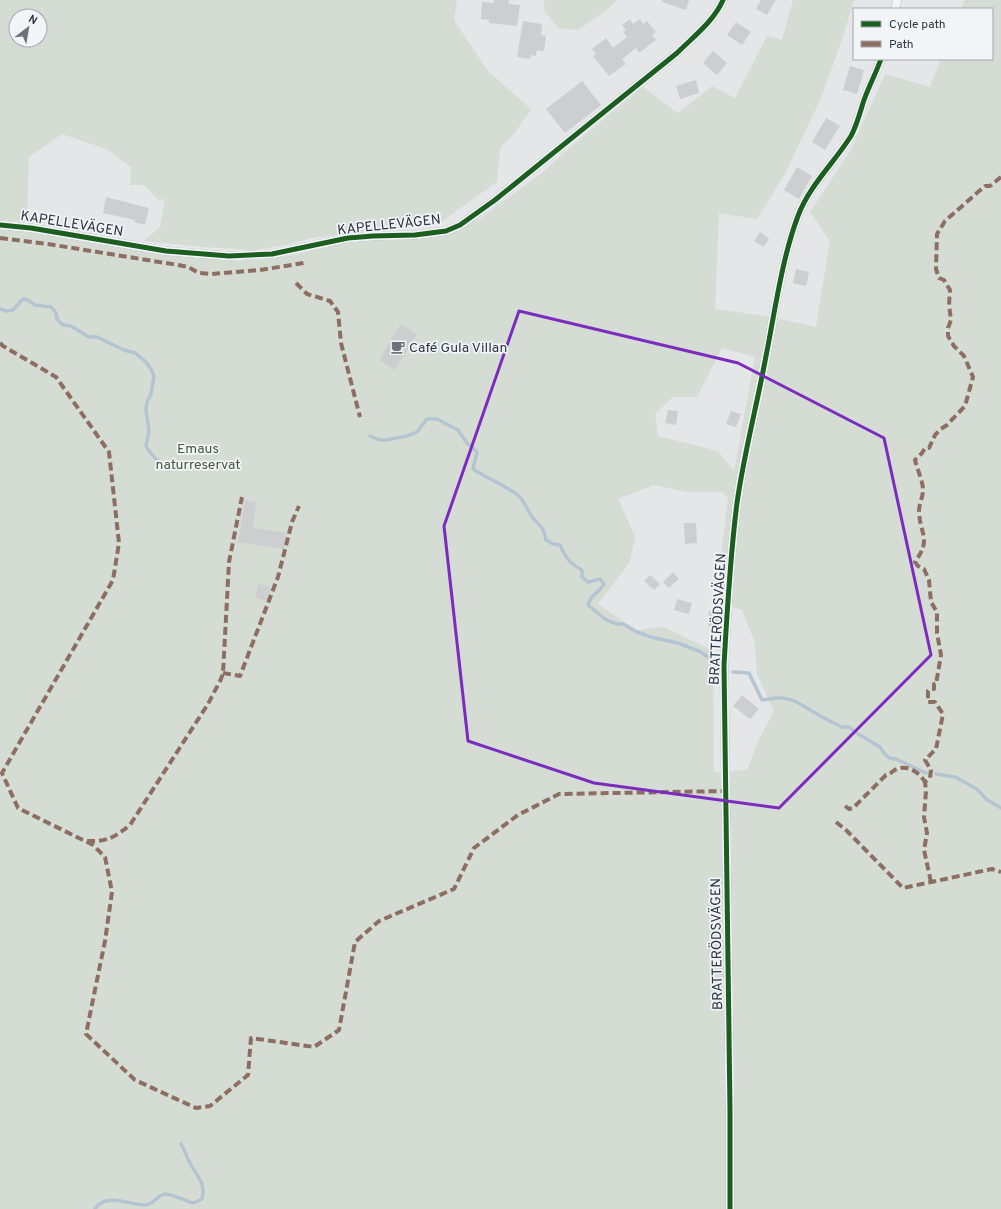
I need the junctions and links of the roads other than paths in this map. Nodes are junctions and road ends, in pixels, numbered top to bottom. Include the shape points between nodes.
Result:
1 (723, 0) edge
2 (882, 60) edge
3 (0, 225) edge
4 (730, 1209) edge

1 - 3 street, KAPELLEVÄGEN via 704,28 677,53 495,200 460,225 446,231 348,238 272,254 229,256 166,250
2 - 4 street, BRATTERÖDSVÄGEN via 852,134 808,196 798,215 788,249 737,501 724,665

